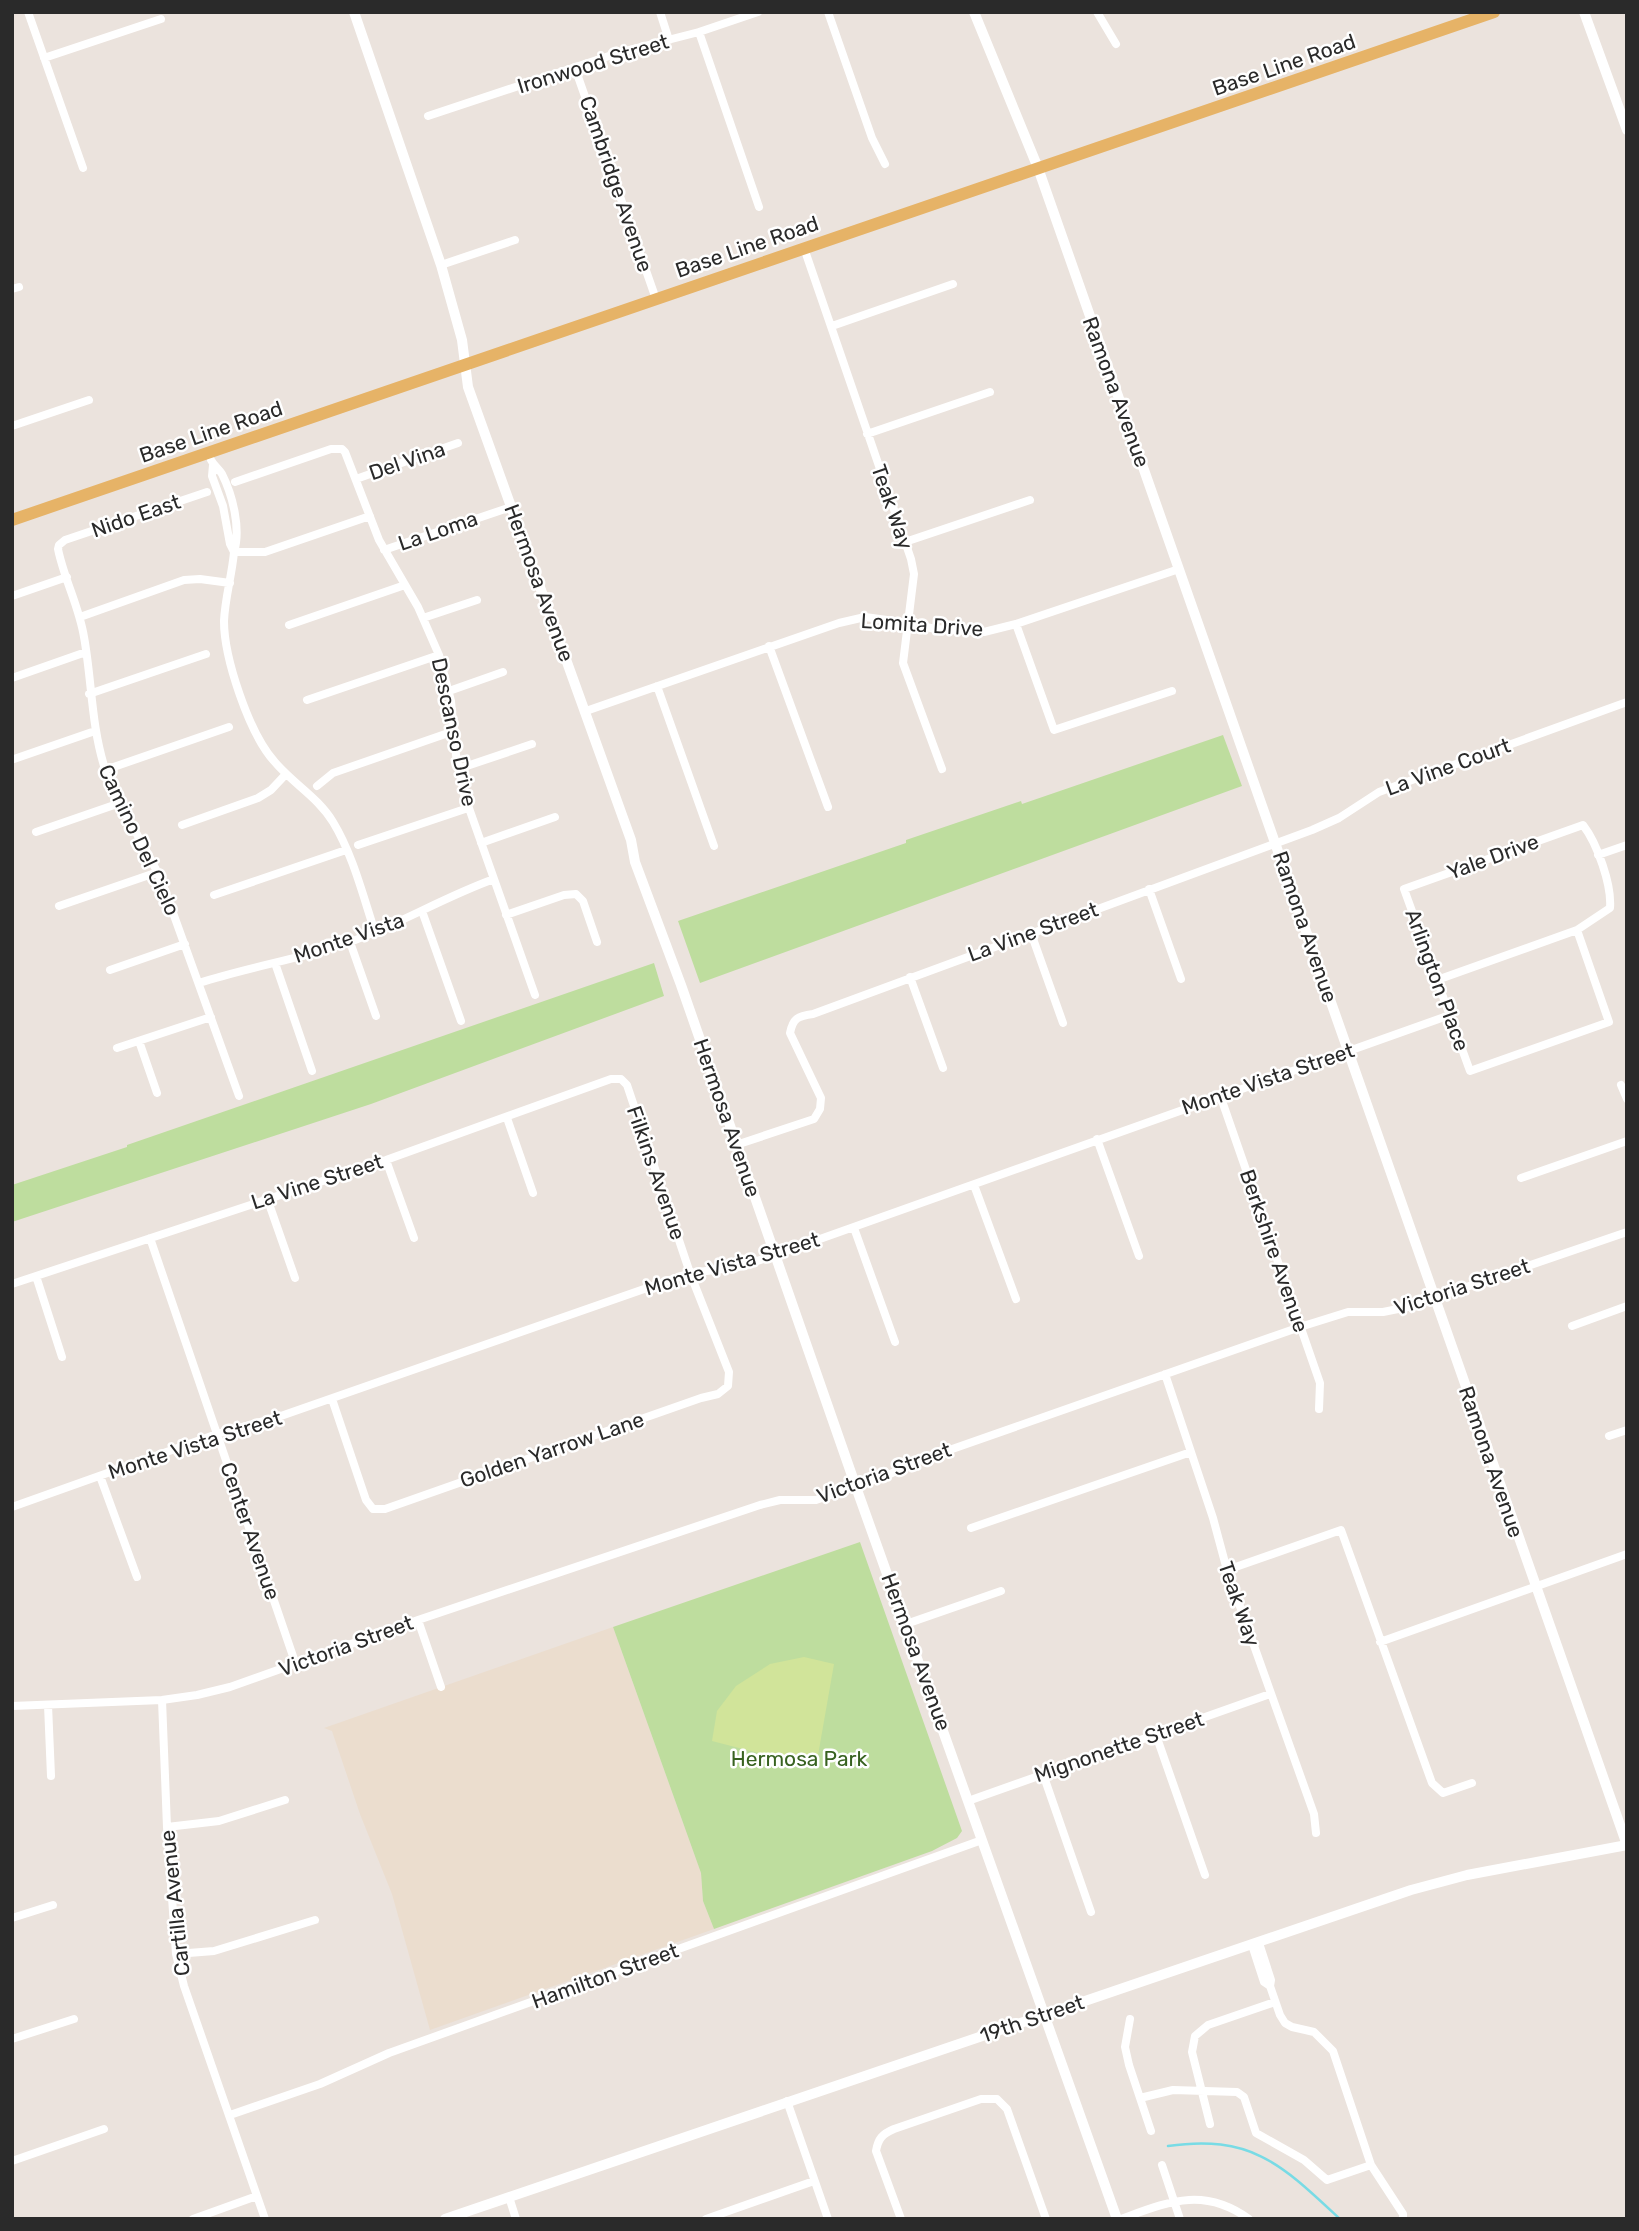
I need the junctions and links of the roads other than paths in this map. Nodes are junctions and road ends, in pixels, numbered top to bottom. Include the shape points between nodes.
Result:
1 (28, 12) edge
2 (355, 12) edge
3 (660, 12) edge
4 (758, 12) edge
5 (828, 12) edge
6 (974, 12) edge
7 (1097, 12) edge
8 (1494, 12) edge
9 (1584, 12) edge
10 (161, 19) dead end
11 (699, 32) junction
12 (669, 40) junction
13 (1116, 44) dead end
14 (44, 58) junction
15 (575, 68) junction
16 (428, 116) dead end
17 (1627, 130) edge
18 (885, 164) dead end
19 (83, 168) dead end
20 (1038, 168) junction
21 (759, 207) dead end
22 (515, 240) dead end
23 (804, 248) junction
24 (441, 265) junction
25 (953, 284) dead end
26 (656, 299) junction
27 (832, 326) junction
28 (465, 364) junction
29 (990, 393) dead end
30 (89, 400) dead end
31 (12, 426) edge
32 (867, 434) junction
33 (458, 443) dead end
34 (211, 459) junction
35 (356, 479) junction
36 (235, 482) dead end
37 (207, 492) dead end
38 (1030, 500) dead end
39 (511, 507) junction
40 (370, 516) junction
41 (12, 520) edge
42 (65, 540) joint
43 (905, 542) junction
44 (384, 550) junction
45 (234, 552) junction
46 (1179, 569) junction
47 (67, 577) junction
48 (230, 583) junction
49 (405, 585) junction
50 (12, 596) edge
51 (477, 600) dead end
52 (80, 617) junction
53 (423, 618) junction
54 (909, 623) junction
55 (1016, 624) junction
56 (289, 625) dead end
57 (769, 646) junction
58 (86, 652) junction
59 (206, 654) dead end
60 (439, 655) junction
61 (503, 672) dead end
62 (12, 678) edge
63 (657, 686) junction
64 (449, 691) junction
65 (1172, 691) dead end
66 (89, 694) junction
67 (307, 700) dead end
68 (1627, 702) edge
69 (586, 711) junction
70 (229, 727) dead end
71 (95, 731) junction
72 (454, 731) junction
73 (532, 744) dead end
74 (14, 759) edge
75 (458, 769) junction
76 (942, 769) dead end
77 (106, 770) junction
78 (286, 774) junction
79 (317, 786) dead end
80 (120, 803) junction
81 (828, 807) dead end
82 (468, 808) junction
83 (555, 817) dead end
84 (182, 825) dead end
85 (36, 832) dead end
86 (1275, 842) junction
87 (481, 843) junction
88 (358, 845) dead end
89 (1627, 845) edge
90 (714, 846) dead end
91 (346, 850) junction
92 (1598, 855) junction
93 (158, 872) junction
94 (494, 879) junction
95 (1149, 889) junction
96 (1404, 889) joint
97 (214, 895) dead end
98 (59, 906) dead end
99 (422, 911) junction
100 (506, 915) junction
101 (1577, 930) junction
102 (375, 932) junction
103 (1031, 933) junction
104 (350, 942) junction
105 (597, 942) dead end
106 (185, 944) junction
107 (275, 963) junction
108 (110, 970) dead end
109 (910, 977) junction
110 (1181, 979) dead end
111 (1437, 980) junction
112 (199, 983) junction
113 (535, 995) dead end
114 (1450, 1015) junction
115 (376, 1016) dead end
116 (211, 1017) junction
117 (461, 1021) dead end
118 (1063, 1023) dead end
119 (138, 1041) junction
120 (117, 1048) dead end
121 (1348, 1051) junction
122 (943, 1068) dead end
123 (313, 1071) dead end
124 (621, 1079) joint
125 (1622, 1085) dead end
126 (157, 1093) dead end
127 (1220, 1095) junction
128 (239, 1096) dead end
129 (1627, 1099) edge
130 (507, 1118) junction
131 (1097, 1139) junction
132 (1627, 1141) edge
133 (736, 1145) junction
134 (386, 1160) junction
135 (1521, 1178) dead end
136 (974, 1185) junction
137 (533, 1193) dead end
138 (267, 1198) junction
139 (854, 1228) junction
140 (1627, 1232) edge
141 (150, 1237) junction
142 (414, 1238) dead end
143 (775, 1255) junction
144 (1139, 1256) dead end
145 (690, 1273) junction
146 (36, 1276) junction
147 (295, 1278) dead end
148 (12, 1284) edge
149 (1434, 1298) junction
150 (1016, 1299) dead end
151 (1627, 1306) edge
152 (1572, 1326) dead end
153 (1300, 1327) junction
154 (895, 1342) dead end
155 (62, 1357) dead end
156 (1165, 1374) junction
157 (728, 1386) joint
158 (331, 1399) junction
159 (1319, 1409) dead end
160 (1627, 1430) edge
161 (217, 1434) junction
162 (1609, 1436) dead end
163 (1191, 1452) junction
164 (100, 1476) junction
165 (856, 1487) junction
166 (12, 1507) edge
167 (971, 1528) dead end
168 (1627, 1554) edge
169 (1227, 1570) junction
170 (137, 1577) dead end
171 (1535, 1587) junction
172 (1001, 1591) dead end
173 (418, 1620) junction
174 (906, 1624) junction
175 (1380, 1642) junction
176 (296, 1665) junction
177 (441, 1687) dead end
178 (1270, 1693) junction
179 (162, 1700) junction
180 (48, 1705) junction
181 (12, 1706) edge
182 (1156, 1735) junction
183 (1043, 1774) junction
184 (51, 1776) dead end
185 (1472, 1783) dead end
186 (285, 1800) dead end
187 (968, 1801) junction
188 (167, 1827) junction
189 (1316, 1833) dead end
190 (982, 1840) junction
191 (1627, 1845) edge
192 (1205, 1875) dead end
193 (53, 1905) dead end
194 (1090, 1912) dead end
195 (12, 1919) edge
196 (315, 1920) dead end
197 (1255, 1944) junction
198 (176, 1954) junction
199 (1275, 2001) junction
200 (1045, 2014) junction
201 (74, 2019) dead end
202 (1130, 2019) dead end
203 (12, 2039) edge
204 (1201, 2090) junction
205 (1140, 2098) junction
206 (787, 2101) junction
207 (230, 2115) junction
208 (1210, 2124) dead end
209 (104, 2129) dead end
210 (1151, 2131) dead end
211 (12, 2161) edge
212 (1162, 2165) dead end
213 (1371, 2165) junction
214 (814, 2181) junction
215 (257, 2196) junction
216 (509, 2197) junction
217 (1173, 2200) junction
218 (193, 2219) edge
219 (265, 2219) edge
220 (444, 2219) edge
221 (516, 2219) edge
222 (706, 2219) edge
223 (828, 2219) edge
224 (901, 2219) edge
225 (1046, 2219) edge
226 (1119, 2219) edge
227 (1180, 2219) edge
228 (1248, 2219) edge
229 (1403, 2219) edge

1 - 14 street
2 - 24 street, Hermosa Avenue
3 - 12 street
4 - 11 street, Ironwood Street
5 - 18 street
6 - 20 street, Ramona Avenue
7 - 13 street
8 - 20 main road, Base Line Road
9 - 17 main road
10 - 14 street
11 - 12 street, Ironwood Street
11 - 21 street
12 - 15 street, Ironwood Street
14 - 19 street
15 - 16 street, Ironwood Street
15 - 26 street, Cambridge Avenue
20 - 23 main road, Base Line Road
20 - 46 street, Ramona Avenue
22 - 24 street
23 - 26 main road, Base Line Road
23 - 27 street, Teak Way
24 - 28 street, Hermosa Avenue
25 - 27 street
26 - 28 main road, Base Line Road
27 - 32 street, Teak Way
28 - 34 main road, Base Line Road
28 - 39 street, Hermosa Avenue via 468,387
29 - 32 street
30 - 31 street
32 - 43 street, Teak Way
33 - 35 street, Del Vina
34 - 41 main road, Base Line Road
34 - 45 street
34 - 45 street via 221,473 235,516 239,538
35 - 36 street, Descanso Drive via 345,452 331,449
35 - 40 street, Descanso Drive
37 - 42 street, Nido East
38 - 43 street
39 - 44 street, La Loma
39 - 69 street, Hermosa Avenue
40 - 44 street, Descanso Drive
40 - 45 street via 272,550
42 - 47 street, Camino Del Cielo via 58,549
43 - 54 street, Teak Way via 914,574
44 - 49 street, Descanso Drive
45 - 48 street
46 - 55 street, Lomita Drive
46 - 86 street, Ramona Avenue
47 - 50 street
47 - 52 street, Camino Del Cielo
48 - 52 street via 184,580
48 - 78 street via 225,613 227,652 256,735
49 - 53 street, Descanso Drive
49 - 56 street
51 - 53 street
52 - 58 street, Camino Del Cielo
53 - 60 street, Descanso Drive
54 - 55 street, Lomita Drive via 959,632
54 - 57 street, Lomita Drive via 865,617
54 - 76 street, Teak Way via 903,663
55 - 65 street via 1054,730
57 - 63 street, Lomita Drive
57 - 81 street
58 - 62 street
58 - 66 street, Camino Del Cielo
59 - 66 street
60 - 64 street, Descanso Drive
60 - 67 street
61 - 64 street
63 - 69 street, Lomita Drive
63 - 90 street
64 - 72 street, Descanso Drive
66 - 71 street, Camino Del Cielo
68 - 86 street, La Vine Court via 1379,792 1339,818
69 - 133 street, Hermosa Avenue
70 - 77 street
71 - 74 street
71 - 77 street, Camino Del Cielo
72 - 75 street, Descanso Drive
72 - 79 street via 334,772
73 - 75 street
75 - 82 street, Descanso Drive
77 - 80 street, Camino Del Cielo
78 - 84 street via 258,799
78 - 91 street via 327,813
80 - 85 street
80 - 93 street, Camino Del Cielo
82 - 87 street, Descanso Drive
82 - 88 street
83 - 87 street
86 - 95 street, La Vine Street
86 - 121 street, Ramona Avenue
87 - 94 street, Descanso Drive
89 - 92 street
91 - 97 street
91 - 102 street
92 - 96 street, Yale Drive via 1583,825
92 - 101 street via 1610,908
93 - 98 street
93 - 106 street, Camino Del Cielo
94 - 99 street, Monte Vista
94 - 100 street, Descanso Drive
95 - 103 street, La Vine Street
95 - 110 street
96 - 111 street, Arlington Place
99 - 102 street, Monte Vista
99 - 117 street
100 - 105 street via 576,894 583,901
100 - 113 street, Descanso Drive
101 - 111 street
101 - 114 street, Arlington Place via 1609,1022 1470,1071
102 - 104 street, Monte Vista
103 - 109 street, La Vine Street
103 - 118 street
104 - 107 street, Monte Vista
104 - 115 street
106 - 108 street
106 - 112 street, Camino Del Cielo
107 - 112 street, Monte Vista
107 - 123 street
109 - 122 street
109 - 133 street, La Vine Street via 797,1016 790,1033 821,1098 820,1109 814,1119
111 - 114 street, Arlington Place
112 - 116 street, Camino Del Cielo
114 - 121 street, Monte Vista Street
116 - 119 street
116 - 128 street, Camino Del Cielo
119 - 120 street
119 - 126 street
121 - 127 street, Monte Vista Street
121 - 149 street, Ramona Avenue
124 - 130 street, La Vine Street
124 - 145 street, Filkins Avenue via 627,1085
125 - 129 street
127 - 131 street, Monte Vista Street
127 - 153 street, Berkshire Avenue
130 - 134 street, La Vine Street
130 - 137 street
131 - 136 street, Monte Vista Street
131 - 144 street
132 - 135 street
133 - 143 street, Hermosa Avenue
134 - 138 street, La Vine Street
134 - 142 street
136 - 139 street, Monte Vista Street
136 - 150 street
138 - 141 street, La Vine Street
138 - 147 street
139 - 143 street, Monte Vista Street
139 - 154 street
140 - 149 street, Victoria Street
141 - 146 street, La Vine Street
141 - 161 street, Center Avenue
143 - 145 street, Monte Vista Street via 739,1267
143 - 165 street, Hermosa Avenue
145 - 157 street, Filkins Avenue via 729,1372
145 - 158 street, Monte Vista Street
146 - 148 street, La Vine Street
146 - 155 street
149 - 153 street, Victoria Street via 1383,1312 1348,1312
149 - 171 street, Ramona Avenue
151 - 152 street
153 - 156 street, Victoria Street
153 - 159 street, Berkshire Avenue via 1320,1383
156 - 163 street, Teak Way
156 - 165 street, Victoria Street
157 - 158 street, Golden Yarrow Lane via 718,1394 385,1509 373,1509 366,1500
158 - 161 street, Monte Vista Street
160 - 162 street
161 - 164 street, Monte Vista Street
161 - 176 street, Center Avenue
163 - 167 street
163 - 169 street, Teak Way
164 - 166 street, Monte Vista Street
164 - 170 street
165 - 173 street, Victoria Street via 816,1500 760,1505
165 - 174 street, Hermosa Avenue
168 - 171 street
169 - 175 street via 1341,1530
169 - 178 street, Teak Way
171 - 175 street
171 - 191 street, Ramona Avenue
172 - 174 street
173 - 176 street, Victoria Street
173 - 177 street
174 - 187 street, Hermosa Avenue
175 - 185 street via 1432,1783 1443,1793
176 - 179 street, Victoria Street via 230,1687
178 - 182 street, Mignonette Street
178 - 189 street, Teak Way via 1314,1814
179 - 180 street, Victoria Street
179 - 188 street, Cartilla Avenue
180 - 181 street, Victoria Street
180 - 184 street
182 - 183 street, Mignonette Street
182 - 192 street
183 - 187 street, Mignonette Street
183 - 194 street
186 - 188 street via 219,1821
187 - 190 street, Hermosa Avenue
188 - 198 street, Cartilla Avenue
190 - 200 street, Hermosa Avenue
190 - 207 street, Hamilton Street via 389,2053 320,2084
191 - 197 main road, 19th Street via 1467,1875
193 - 195 street
196 - 198 street via 214,1951
197 - 199 street
197 - 200 main road, 19th Street
198 - 207 street, Cartilla Avenue
199 - 204 street via 1208,2025 1195,2036 1192,2052
199 - 213 street via 1285,2022 1314,2032 1333,2051
200 - 206 main road, 19th Street
200 - 226 street, Hermosa Avenue
201 - 203 street
202 - 205 street via 1125,2047
204 - 205 street
204 - 208 street
204 - 213 street via 1237,2092 1244,2097 1256,2133 1304,2160 1327,2180
205 - 210 street
206 - 214 street
206 - 216 main road, 19th Street
207 - 215 street, Cartilla Avenue
209 - 211 street
212 - 217 street
213 - 229 street
214 - 222 street
214 - 223 street
215 - 218 street
215 - 219 street, Cartilla Avenue
216 - 220 main road, 19th Street
216 - 221 street
217 - 226 street
217 - 227 street
217 - 228 street via 1220,2204
224 - 225 street via 876,2151 878,2140 894,2129 981,2099 997,2099 1007,2109

